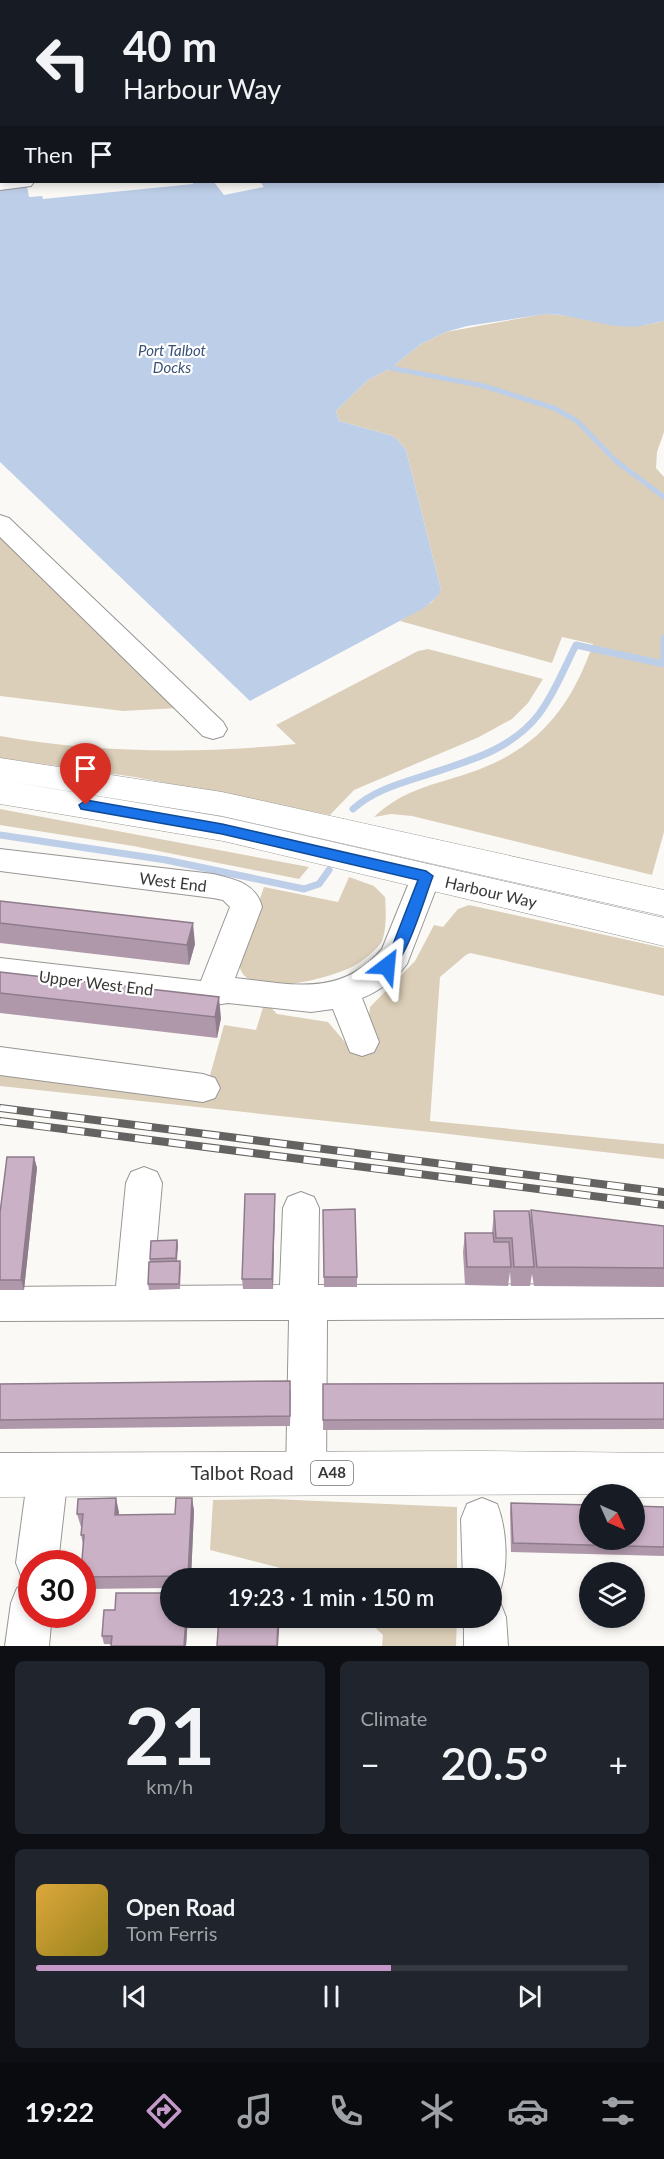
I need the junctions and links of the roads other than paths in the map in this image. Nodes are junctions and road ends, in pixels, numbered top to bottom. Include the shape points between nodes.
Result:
1 (0, 523) edge
2 (213, 729) dead end
3 (0, 769) edge
4 (0, 792) edge
5 (0, 861) edge
6 (426, 876) junction
7 (664, 903) edge
8 (664, 932) edge
9 (0, 971) edge
10 (220, 991) junction
11 (344, 994) junction
12 (362, 1042) dead end
13 (0, 1061) edge
14 (203, 1088) dead end
15 (144, 1183) dead end
16 (301, 1208) dead end
17 (303, 1300) junction
18 (664, 1300) edge
19 (133, 1301) junction
20 (0, 1304) edge
21 (306, 1473) junction
22 (48, 1474) junction
23 (0, 1475) edge
24 (664, 1475) edge
25 (482, 1519) dead end
26 (39, 1550) edge
27 (484, 1568) edge
28 (29, 1628) edge
29 (485, 1628) edge
30 (27, 1646) edge
31 (486, 1646) edge

1 - 2 street
3 - 7 main road, Harbour Way via 222,804
4 - 6 main road, Harbour Way via 222,829
5 - 10 street, West End via 213,886 237,894 244,899 246,908
6 - 8 main road, Harbour Way
6 - 11 street via 396,954 387,966
9 - 10 street, Upper West End via 195,995
10 - 11 street, Upper West End via 311,999
11 - 12 street
13 - 14 street
15 - 19 street
16 - 17 street via 299,1286
17 - 18 street
17 - 19 street
17 - 21 street via 308,1317
19 - 20 street
21 - 22 main road, Talbot Road / A48
21 - 24 main road, Talbot Road / A48
22 - 23 main road, Talbot Road / A48
22 - 26 street
25 - 27 street
28 - 30 street
29 - 31 street

